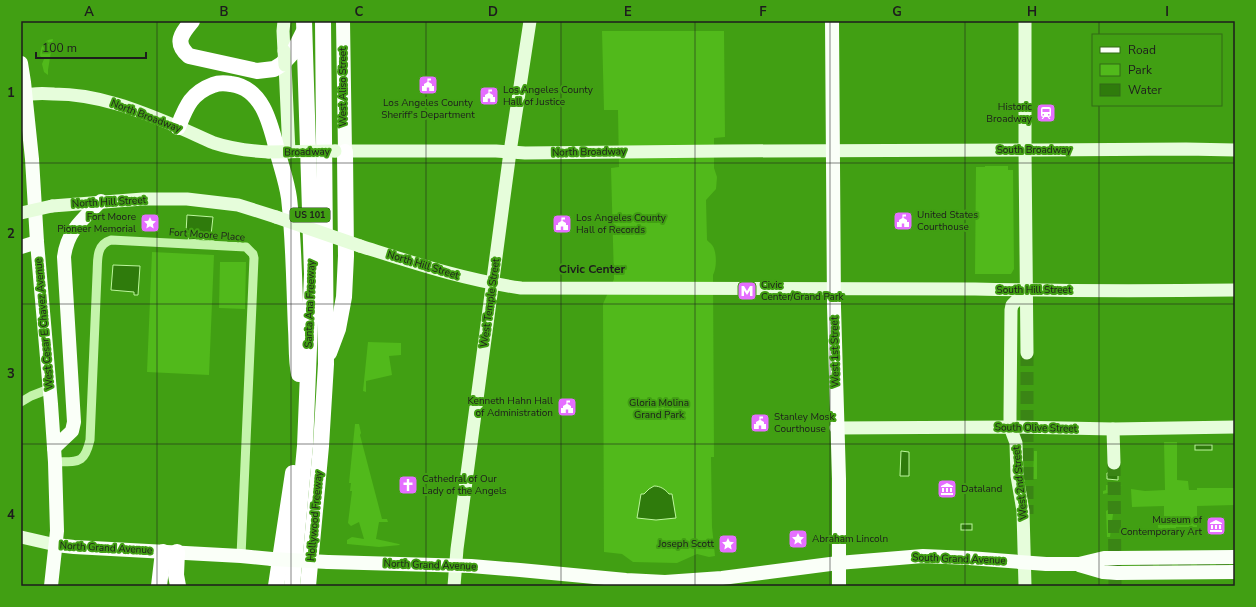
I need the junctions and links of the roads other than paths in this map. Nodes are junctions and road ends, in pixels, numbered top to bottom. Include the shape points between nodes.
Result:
1 (192, 21) edge
2 (284, 21) edge
3 (323, 21) edge
4 (343, 21) edge
5 (530, 21) edge
6 (832, 21) edge
7 (1025, 21) edge
8 (304, 26) edge
9 (21, 63) edge
10 (23, 96) edge
11 (178, 127) junction
12 (1025, 150) junction
13 (1235, 150) edge
14 (833, 151) junction
15 (269, 152) joint
16 (289, 152) junction
17 (340, 152) junction
18 (510, 152) junction
19 (101, 201) junction
20 (21, 213) edge
21 (37, 242) junction
22 (21, 247) edge
23 (492, 284) junction
24 (833, 290) junction
25 (1235, 290) edge
26 (1026, 291) junction
27 (1026, 353) tunnel mouth
28 (326, 364) junction
29 (49, 389) junction
30 (307, 400) junction
31 (21, 402) edge
32 (306, 426) junction
33 (1010, 427) junction
34 (1235, 427) edge
35 (836, 428) junction
36 (1113, 429) junction
37 (321, 446) junction
38 (54, 455) junction
39 (1114, 463) tunnel mouth
40 (21, 537) edge
41 (56, 545) junction
42 (170, 552) junction
43 (241, 556) junction
44 (1235, 557) edge
45 (838, 563) junction
46 (1025, 563) junction
47 (1079, 564) junction
48 (275, 565) junction
49 (456, 566) junction
50 (1235, 572) edge
51 (162, 583) edge
52 (51, 586) edge
53 (178, 586) edge
54 (275, 586) edge
55 (292, 586) edge
56 (308, 586) edge
57 (318, 586) edge
58 (454, 586) edge
59 (839, 586) edge
60 (1025, 586) edge

1 - 8 highway via 180,37 181,46 190,56 257,71 274,69 282,64 294,51
2 - 16 main road, bridge
3 - 28 highway, Santa Ana Freeway / US 101
4 - 17 main road, West Aliso Street via 344,139
5 - 18 main road, West Temple Street
6 - 14 main road, West 1st Street
7 - 12 main road
8 - 30 highway, Santa Ana Freeway / US 101 via 312,274
9 - 10 main road, West Cesar E Chavez Avenue
10 - 11 main road, North Broadway via 61,94 95,98
10 - 21 main road, West Cesar E Chavez Avenue via 32,159
11 - 15 main road, North Broadway via 228,147
11 - 30 highway via 191,100 201,90 215,84 238,84 250,90 265,110 289,198 299,372
12 - 13 main road, South Broadway
12 - 14 main road, South Broadway
12 - 26 main road
14 - 18 main road, North Broadway
14 - 24 main road, West 1st Street
15 - 16 main road, Broadway, bridge
16 - 17 main road, Broadway, bridge
17 - 18 main road, North Broadway
17 - 28 highway via 346,261 344,298 338,329
18 - 23 main road, West Temple Street
19 - 20 main road, North Hill Street, bridge via 52,206
19 - 23 main road, North Hill Street, bridge via 207,200 238,205 452,275
19 - 38 main road via 72,232 65,245 74,422 72,431
21 - 22 main road
21 - 29 main road, West Cesar E Chavez Avenue
23 - 24 main road, North Hill Street via 521,288
23 - 49 main road, West Temple Street via 456,549
24 - 26 main road, South Hill Street
24 - 35 main road, West 1st Street
25 - 26 main road, South Hill Street
26 - 27 main road
26 - 33 main road, West 2nd Street via 1012,305 1011,310
28 - 37 highway, Santa Ana Freeway / US 101
29 - 31 street
29 - 38 main road, West Cesar E Chavez Avenue
30 - 32 highway, Santa Ana Freeway / US 101
32 - 48 highway via 295,455
32 - 55 highway, Santa Ana Freeway / US 101
33 - 35 main road, South Olive Street
33 - 36 main road, South Olive Street
33 - 46 main road, West 2nd Street via 1016,443
34 - 36 main road, South Olive Street
35 - 45 main road, West 1st Street via 839,479
36 - 39 main road
37 - 56 highway, Hollywood Freeway / US 101
37 - 57 highway via 328,482
38 - 41 main road, West Cesar E Chavez Avenue
38 - 43 street, Fort Moore Place via 79,460 84,458 88,450 97,275 99,249 102,244 111,240 246,247 254,258
40 - 41 main road, North Grand Avenue
41 - 42 main road, North Grand Avenue
41 - 52 main road, West Cesar E Chavez Avenue
42 - 43 main road, North Grand Avenue
42 - 51 highway
42 - 53 highway
43 - 48 main road, North Grand Avenue
44 - 47 main road, South Grand Avenue via 1104,558
45 - 46 main road, South Grand Avenue via 923,556
45 - 49 main road, North Grand Avenue via 722,578 665,582
45 - 59 main road, West 1st Street
46 - 47 main road, South Grand Avenue
46 - 60 main road, West 2nd Street
47 - 50 main road, South Grand Avenue via 1091,569 1117,573
48 - 49 main road, North Grand Avenue, bridge via 328,562
48 - 54 highway
49 - 58 main road, West Temple Street

